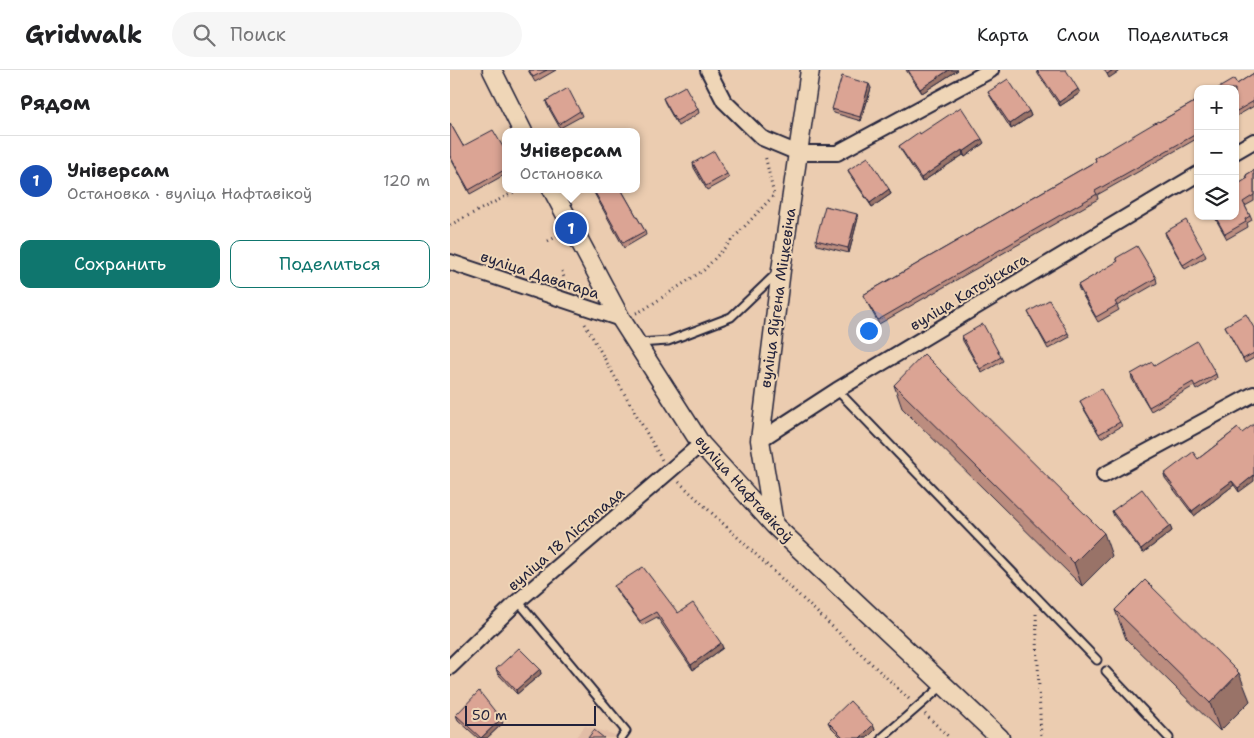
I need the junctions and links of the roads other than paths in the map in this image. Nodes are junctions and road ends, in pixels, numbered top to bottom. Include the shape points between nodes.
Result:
1 (492, 70) edge
2 (708, 70) edge
3 (810, 70) edge
4 (991, 70) edge
5 (521, 128) edge
6 (1254, 141) edge
7 (1239, 150) edge
8 (798, 154) junction
9 (1196, 175) edge
10 (554, 193) edge
11 (450, 262) edge
12 (781, 270) junction
13 (621, 319) junction
14 (636, 344) junction
15 (838, 390) junction
16 (1254, 394) edge
17 (760, 440) junction
18 (702, 444) junction
19 (1104, 475) dead end
20 (774, 525) junction
21 (518, 601) junction
22 (1097, 660) dead end
23 (452, 662) edge
24 (1106, 671) dead end
25 (944, 685) junction
26 (621, 738) edge
27 (882, 738) edge
28 (1000, 738) edge
29 (1169, 738) edge

1 - 5 street
2 - 8 street via 724,100 762,138
3 - 8 street, вуліца Яўгена Міцкевіча
4 - 8 street via 837,153
6 - 7 street
8 - 12 street, вуліца Яўгена Міцкевіча
9 - 15 street, вуліца Катоўскага
10 - 13 street, вуліца Нафтавікоў
11 - 13 street, вуліца Даватара
12 - 14 lane via 731,317 668,341
12 - 17 street, вуліца Яўгена Міцкевіча
13 - 14 street, вуліца Нафтавікоў
14 - 18 street, вуліца Нафтавікоў
15 - 17 street, вуліца Катоўскага
15 - 22 lane
16 - 19 street
17 - 20 street, вуліца Яўгена Міцкевіча
18 - 20 street, вуліца Нафтавікоў
18 - 21 street, вуліца 18 Лістапада
20 - 25 street, вуліца Нафтавікоў
21 - 23 street, вуліца 18 Лістапада
21 - 26 lane via 626,731
24 - 29 lane
25 - 27 lane
25 - 28 street, вуліца Нафтавікоў

